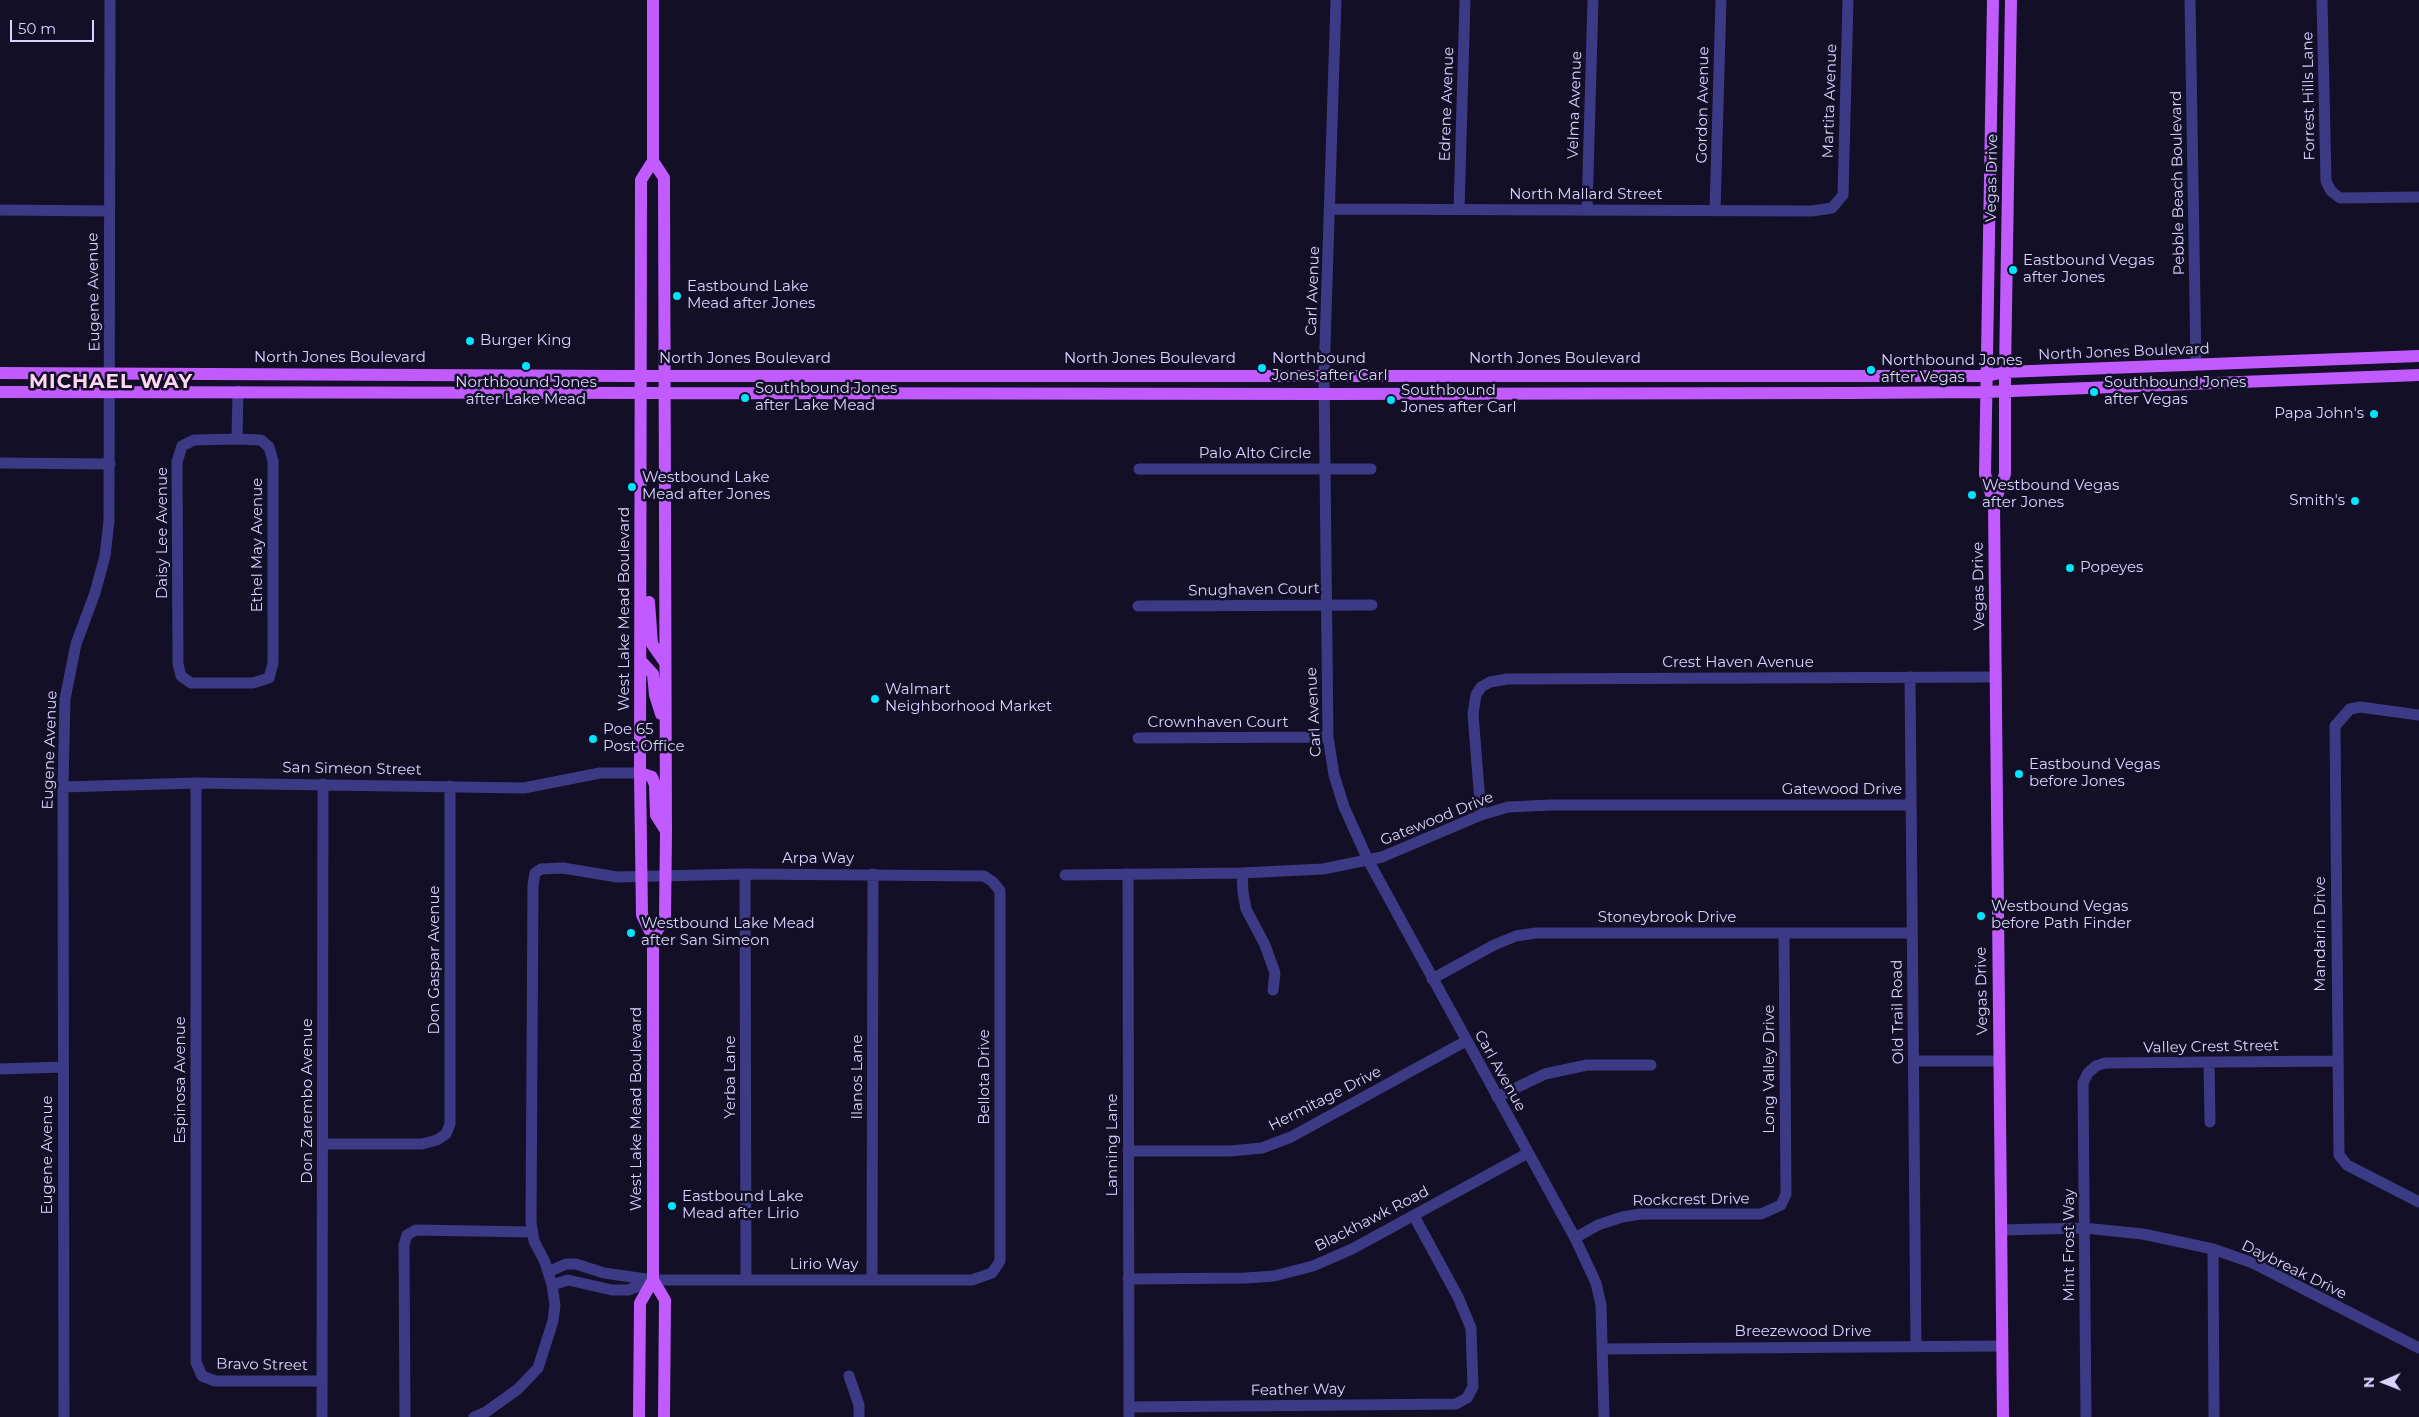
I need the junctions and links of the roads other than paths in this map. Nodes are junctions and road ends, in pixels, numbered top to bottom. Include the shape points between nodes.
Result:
1 (110, 0) edge
2 (653, 0) edge
3 (1336, 0) edge
4 (1465, 0) edge
5 (1593, 0) edge
6 (1721, 0) edge
7 (1848, 0) edge
8 (1993, 0) edge
9 (2011, 0) edge
10 (2190, 0) edge
11 (2322, 0) edge
12 (653, 161) junction
13 (2419, 197) edge
14 (1839, 201) joint
15 (1331, 209) junction
16 (0, 210) edge
17 (1459, 210) junction
18 (1587, 210) junction
19 (109, 211) junction
20 (1716, 211) junction
21 (2419, 356) edge
22 (2308, 361) junction
23 (2196, 365) junction
24 (2005, 372) junction
25 (0, 373) edge
26 (110, 373) junction
27 (323, 373) junction
28 (2419, 374) edge
29 (665, 375) junction
30 (992, 375) junction
31 (1060, 375) junction
32 (641, 376) junction
33 (1324, 376) junction
34 (1654, 376) junction
35 (1986, 376) junction
36 (2309, 379) junction
37 (2153, 385) junction
38 (238, 391) junction
39 (2004, 391) junction
40 (0, 392) edge
41 (110, 392) junction
42 (323, 392) junction
43 (641, 392) junction
44 (665, 392) junction
45 (1986, 392) junction
46 (917, 393) junction
47 (977, 394) junction
48 (1325, 394) junction
49 (1654, 394) junction
50 (237, 438) junction
51 (0, 463) edge
52 (110, 464) junction
53 (1139, 469) dead end
54 (1371, 469) dead end
55 (1325, 470) junction
56 (1994, 504) junction
57 (641, 572) junction
58 (1326, 604) junction
59 (1372, 605) dead end
60 (1138, 606) dead end
61 (640, 660) junction
62 (664, 661) junction
63 (1910, 677) junction
64 (1996, 677) junction
65 (269, 678) joint
66 (2419, 715) edge
67 (665, 726) junction
68 (1328, 737) junction
69 (1138, 738) dead end
70 (640, 773) junction
71 (196, 783) junction
72 (323, 784) junction
73 (450, 786) junction
74 (63, 787) junction
75 (1911, 805) junction
76 (1480, 815) junction
77 (666, 832) junction
78 (1368, 860) junction
79 (1242, 872) junction
80 (745, 874) junction
81 (873, 874) junction
82 (1128, 874) junction
83 (1065, 875) dead end
84 (642, 876) junction
85 (666, 876) junction
86 (993, 882) joint
87 (1784, 933) junction
88 (1912, 933) junction
89 (653, 937) junction
90 (1432, 979) junction
91 (1273, 990) dead end
92 (1466, 1041) junction
93 (1914, 1061) junction
94 (1999, 1061) junction
95 (2336, 1061) junction
96 (2209, 1062) junction
97 (1652, 1065) dead end
98 (63, 1067) junction
99 (0, 1069) edge
100 (2088, 1073) joint
101 (1497, 1097) junction
102 (2210, 1122) dead end
103 (324, 1144) junction
104 (1128, 1151) junction
105 (1528, 1153) junction
106 (2419, 1202) edge
107 (1780, 1205) joint
108 (1414, 1216) junction
109 (2084, 1228) junction
110 (2001, 1230) junction
111 (532, 1232) junction
112 (1575, 1238) junction
113 (2213, 1249) junction
114 (548, 1272) junction
115 (992, 1273) joint
116 (1128, 1279) junction
117 (653, 1280) junction
118 (746, 1280) junction
119 (872, 1280) junction
120 (552, 1285) junction
121 (1916, 1346) junction
122 (2002, 1346) junction
123 (2419, 1348) edge
124 (1603, 1349) junction
125 (202, 1376) joint
126 (849, 1376) dead end
127 (322, 1381) junction
128 (1129, 1412) edge
129 (478, 1416) edge
130 (64, 1417) edge
131 (322, 1417) edge
132 (405, 1417) edge
133 (639, 1417) edge
134 (664, 1417) edge
135 (859, 1417) edge
136 (1604, 1417) edge
137 (2002, 1417) edge
138 (2086, 1417) edge
139 (2214, 1417) edge

1 - 19 street, Eugene Avenue
2 - 12 main road, West Lake Mead Boulevard
3 - 15 street, Carl Avenue
4 - 17 street, Edrene Avenue
5 - 18 street, Velma Avenue
6 - 20 street, Gordon Avenue
7 - 14 street, Martita Avenue via 1843,195
8 - 35 main road, Vegas Drive
9 - 24 main road, Vegas Drive
10 - 23 street, Pebble Beach Boulevard
11 - 13 street, Forrest Hills Lane via 2326,181 2340,198
12 - 29 main road, West Lake Mead Boulevard via 664,178
12 - 32 main road, West Lake Mead Boulevard via 641,180
14 - 20 street, North Mallard Street via 1832,208 1812,211
15 - 17 street, North Mallard Street
15 - 33 street, Carl Avenue
16 - 19 street
17 - 18 street, North Mallard Street
18 - 20 street, North Mallard Street
19 - 26 street, Eugene Avenue
21 - 22 main road, North Jones Boulevard
22 - 23 main road, North Jones Boulevard
22 - 36 main road
23 - 24 main road, North Jones Boulevard
23 - 37 main road
24 - 35 main road, North Jones Boulevard
24 - 39 main road, Vegas Drive
25 - 26 main road, North Jones Boulevard
26 - 27 main road, North Jones Boulevard
26 - 41 street, Eugene Avenue
27 - 32 main road, North Jones Boulevard
27 - 42 main road
28 - 36 main road
29 - 30 main road, North Jones Boulevard
29 - 32 main road, North Jones Boulevard
29 - 44 main road, West Lake Mead Boulevard
30 - 31 main road, North Jones Boulevard
30 - 46 main road via 980,385 940,386
31 - 33 main road, North Jones Boulevard
31 - 47 main road via 1042,383 1001,384
32 - 43 main road, West Lake Mead Boulevard
33 - 34 main road, North Jones Boulevard
33 - 48 street, Carl Avenue
34 - 35 main road, North Jones Boulevard
34 - 49 main road
35 - 45 main road, Vegas Drive
36 - 37 main road
37 - 39 main road
38 - 41 main road
38 - 42 main road
38 - 50 street
39 - 45 main road
39 - 56 main road, Vegas Drive via 2006,474
40 - 41 main road
41 - 52 street, Eugene Avenue
42 - 43 main road
43 - 44 main road
43 - 57 main road, West Lake Mead Boulevard
44 - 46 main road
44 - 62 main road, West Lake Mead Boulevard
45 - 49 main road
45 - 56 main road, Vegas Drive via 1985,474
46 - 47 main road
47 - 48 main road
48 - 49 main road
48 - 55 street, Carl Avenue
50 - 65 street, Ethel May Avenue via 261,440 269,447 273,461 273,663
50 - 65 street, Daisy Lee Avenue via 194,440 182,446 177,462 178,664 181,676 191,683 253,683
51 - 52 street
52 - 74 street, Eugene Avenue via 105,556 76,644 65,699
53 - 55 street, Palo Alto Circle
54 - 55 street, Palo Alto Circle
55 - 58 street, Carl Avenue
56 - 64 main road, Vegas Drive
57 - 61 main road, West Lake Mead Boulevard
57 - 62 main road via 649,593 652,644
58 - 59 street, Snughaven Court
58 - 60 street, Snughaven Court
58 - 68 street, Carl Avenue
61 - 67 main road via 653,674 655,695
61 - 70 main road, West Lake Mead Boulevard
62 - 67 main road, West Lake Mead Boulevard
63 - 64 street, Crest Haven Avenue
63 - 75 street, Old Trail Road
63 - 76 street, Crest Haven Avenue via 1507,679 1490,682 1476,695 1473,714
64 - 94 main road, Vegas Drive
66 - 95 street, Mandarin Drive via 2360,707 2350,709 2335,726
67 - 77 main road, West Lake Mead Boulevard
68 - 69 street, Crownhaven Court
68 - 78 street, Carl Avenue via 1334,775 1344,808
70 - 73 street, San Simeon Street via 600,773 524,788
70 - 77 main road via 652,777 656,785 656,814
70 - 84 main road, West Lake Mead Boulevard
71 - 72 street, San Simeon Street
71 - 74 street, San Simeon Street
71 - 125 street, Espinosa Avenue via 196,1362
72 - 73 street, San Simeon Street
72 - 103 street, Don Zarembo Avenue
73 - 103 street, Don Gaspar Avenue via 450,1124 446,1134 422,1144
74 - 98 street, Eugene Avenue
75 - 76 street, Gatewood Drive via 1551,805 1508,807
75 - 88 street, Old Trail Road
76 - 78 street, Gatewood Drive
77 - 85 main road, West Lake Mead Boulevard
78 - 79 street, Gatewood Drive via 1323,869
78 - 90 street, Carl Avenue
79 - 82 street, Gatewood Drive
79 - 91 street via 1246,909 1265,945 1274,972
80 - 81 street, Arpa Way
80 - 85 street, Arpa Way
80 - 118 street, Yerba Lane
81 - 86 street, Arpa Way via 984,876
81 - 119 street, Ilanos Lane
82 - 83 street, Gatewood Drive
82 - 104 street, Lanning Lane
84 - 85 street, Arpa Way
84 - 89 main road, West Lake Mead Boulevard via 642,915
84 - 111 street, Arpa Way via 617,877 563,868 541,869 535,873
85 - 89 main road, West Lake Mead Boulevard via 665,918
86 - 115 street, Bellota Drive via 1000,891 1000,1261
87 - 88 street, Stoneybrook Drive
87 - 90 street, Stoneybrook Drive via 1536,933 1516,936 1494,945
87 - 107 street, Long Valley Drive via 1786,1194
88 - 93 street, Old Trail Road
89 - 117 main road, West Lake Mead Boulevard
90 - 92 street, Carl Avenue
92 - 101 street, Carl Avenue
92 - 104 street, Hermitage Drive via 1291,1137 1262,1148
93 - 94 street
93 - 121 street, Old Trail Road
94 - 110 main road, Vegas Drive
95 - 96 street, Valley Crest Street
95 - 106 street, Mandarin Drive via 2339,1155 2347,1165
96 - 100 street, Valley Crest Street via 2106,1063
96 - 102 street
97 - 101 street via 1578,1067 1545,1074
98 - 99 street
98 - 130 street, Eugene Avenue
100 - 109 street, Mint Frost Way via 2084,1083
101 - 105 street, Carl Avenue
103 - 127 street, Don Zarembo Avenue
104 - 116 street, Lanning Lane
105 - 108 street, Blackhawk Road
105 - 112 street, Carl Avenue
107 - 112 street, Rockcrest Drive via 1761,1214 1641,1214 1622,1217
108 - 116 street, Blackhawk Road via 1313,1266 1274,1276
108 - 128 street, Feather Way via 1471,1328 1473,1387 1467,1398 1456,1404
109 - 110 street, Daybreak Drive
109 - 113 street, Daybreak Drive via 2144,1234
109 - 138 street, Mint Frost Way
110 - 122 main road, Vegas Drive
111 - 114 street
111 - 132 street via 416,1230 407,1235 404,1246
112 - 124 street, Carl Avenue via 1596,1283 1601,1304
113 - 123 street, Daybreak Drive via 2253,1263
113 - 139 street
114 - 117 street via 566,1264 576,1264 604,1274
114 - 120 street
115 - 119 street, Lirio Way via 972,1280
116 - 128 street, Lanning Lane
117 - 118 street, Lirio Way
117 - 120 street via 628,1290 612,1290 568,1280
117 - 133 main road, West Lake Mead Boulevard via 640,1303
117 - 134 main road, West Lake Mead Boulevard via 665,1300
118 - 119 street, Lirio Way
120 - 129 street via 553,1321 538,1368 518,1389
121 - 122 street, Breezewood Drive
121 - 124 street, Breezewood Drive
122 - 137 main road, Vegas Drive
124 - 136 street, Carl Avenue
125 - 127 street, Bravo Street via 215,1381
126 - 135 street via 859,1405
127 - 131 street, Don Zarembo Avenue

